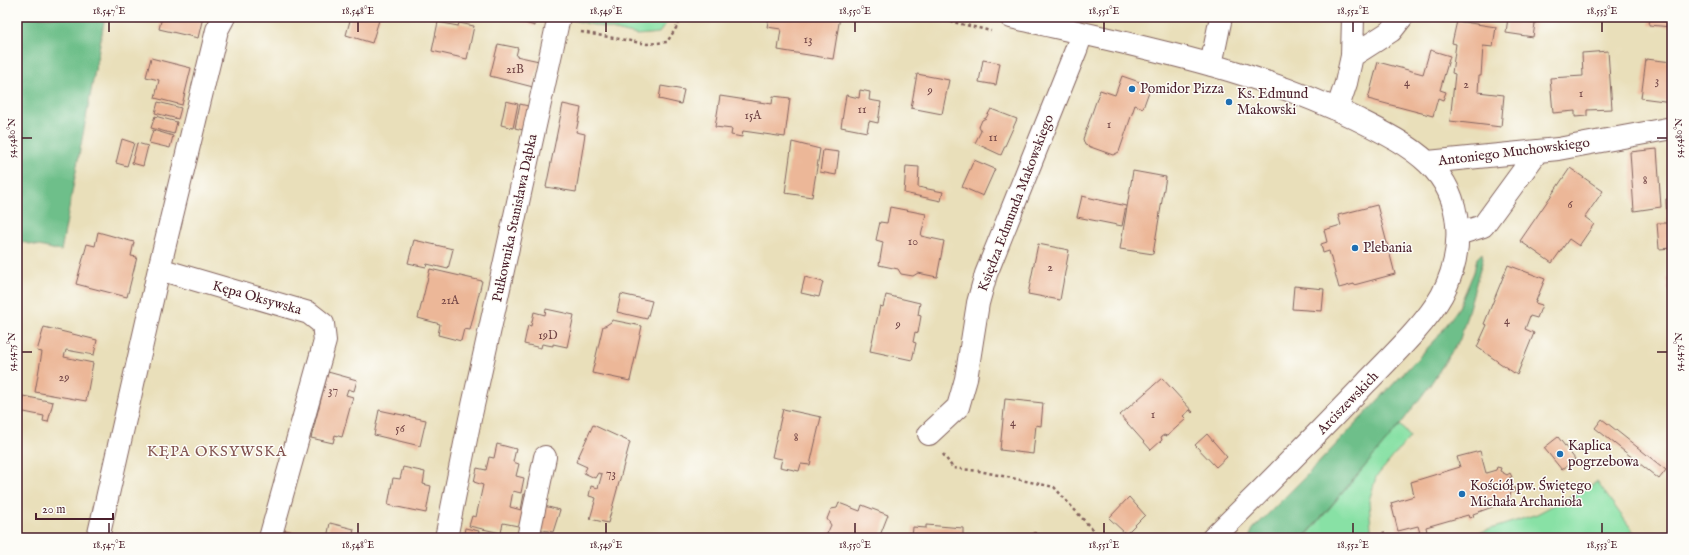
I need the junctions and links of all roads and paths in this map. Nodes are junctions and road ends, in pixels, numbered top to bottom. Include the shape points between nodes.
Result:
1 (224, 17) edge
2 (681, 17) edge
3 (1011, 17) edge
4 (1221, 17) edge
5 (1353, 17) edge
6 (1402, 17) edge
7 (558, 22) edge
8 (1082, 33) junction
9 (1352, 56) junction
10 (1211, 65) junction
11 (1337, 110) junction
12 (1672, 128) edge
13 (1537, 152) junction
14 (1428, 162) junction
15 (1458, 242) junction
16 (159, 269) junction
17 (929, 434) joint
18 (545, 457) dead end
19 (1384, 532) dead end
20 (98, 538) edge
21 (270, 538) edge
22 (446, 538) edge
23 (528, 538) edge
24 (1100, 538) edge
25 (1214, 538) edge
26 (1380, 538) edge

1 - 16 street via 217,30
2 - 7 path via 667,42 646,44
3 - 8 street
4 - 10 street
5 - 9 street
6 - 9 street via 1391,31
7 - 22 street, Pułkownika Stanisława Dąbka
8 - 10 street
8 - 17 street, Księdza Edmunda Makowskiego via 986,274 978,303 966,379 958,407
9 - 11 street
10 - 11 street via 1293,91
11 - 14 street via 1376,129
12 - 13 street, Antoniego Muchowskiego
13 - 14 street, Antoniego Muchowskiego
13 - 15 street via 1483,226
14 - 15 street via 1447,188 1455,208
15 - 25 street, Arciszewskich via 1453,267 1441,297 1421,323 1294,459
16 - 20 street
16 - 21 street, Kępa Oksywska via 309,313 324,324 325,341
17 - 24 path via 953,468 1054,487
18 - 23 street
19 - 26 path

